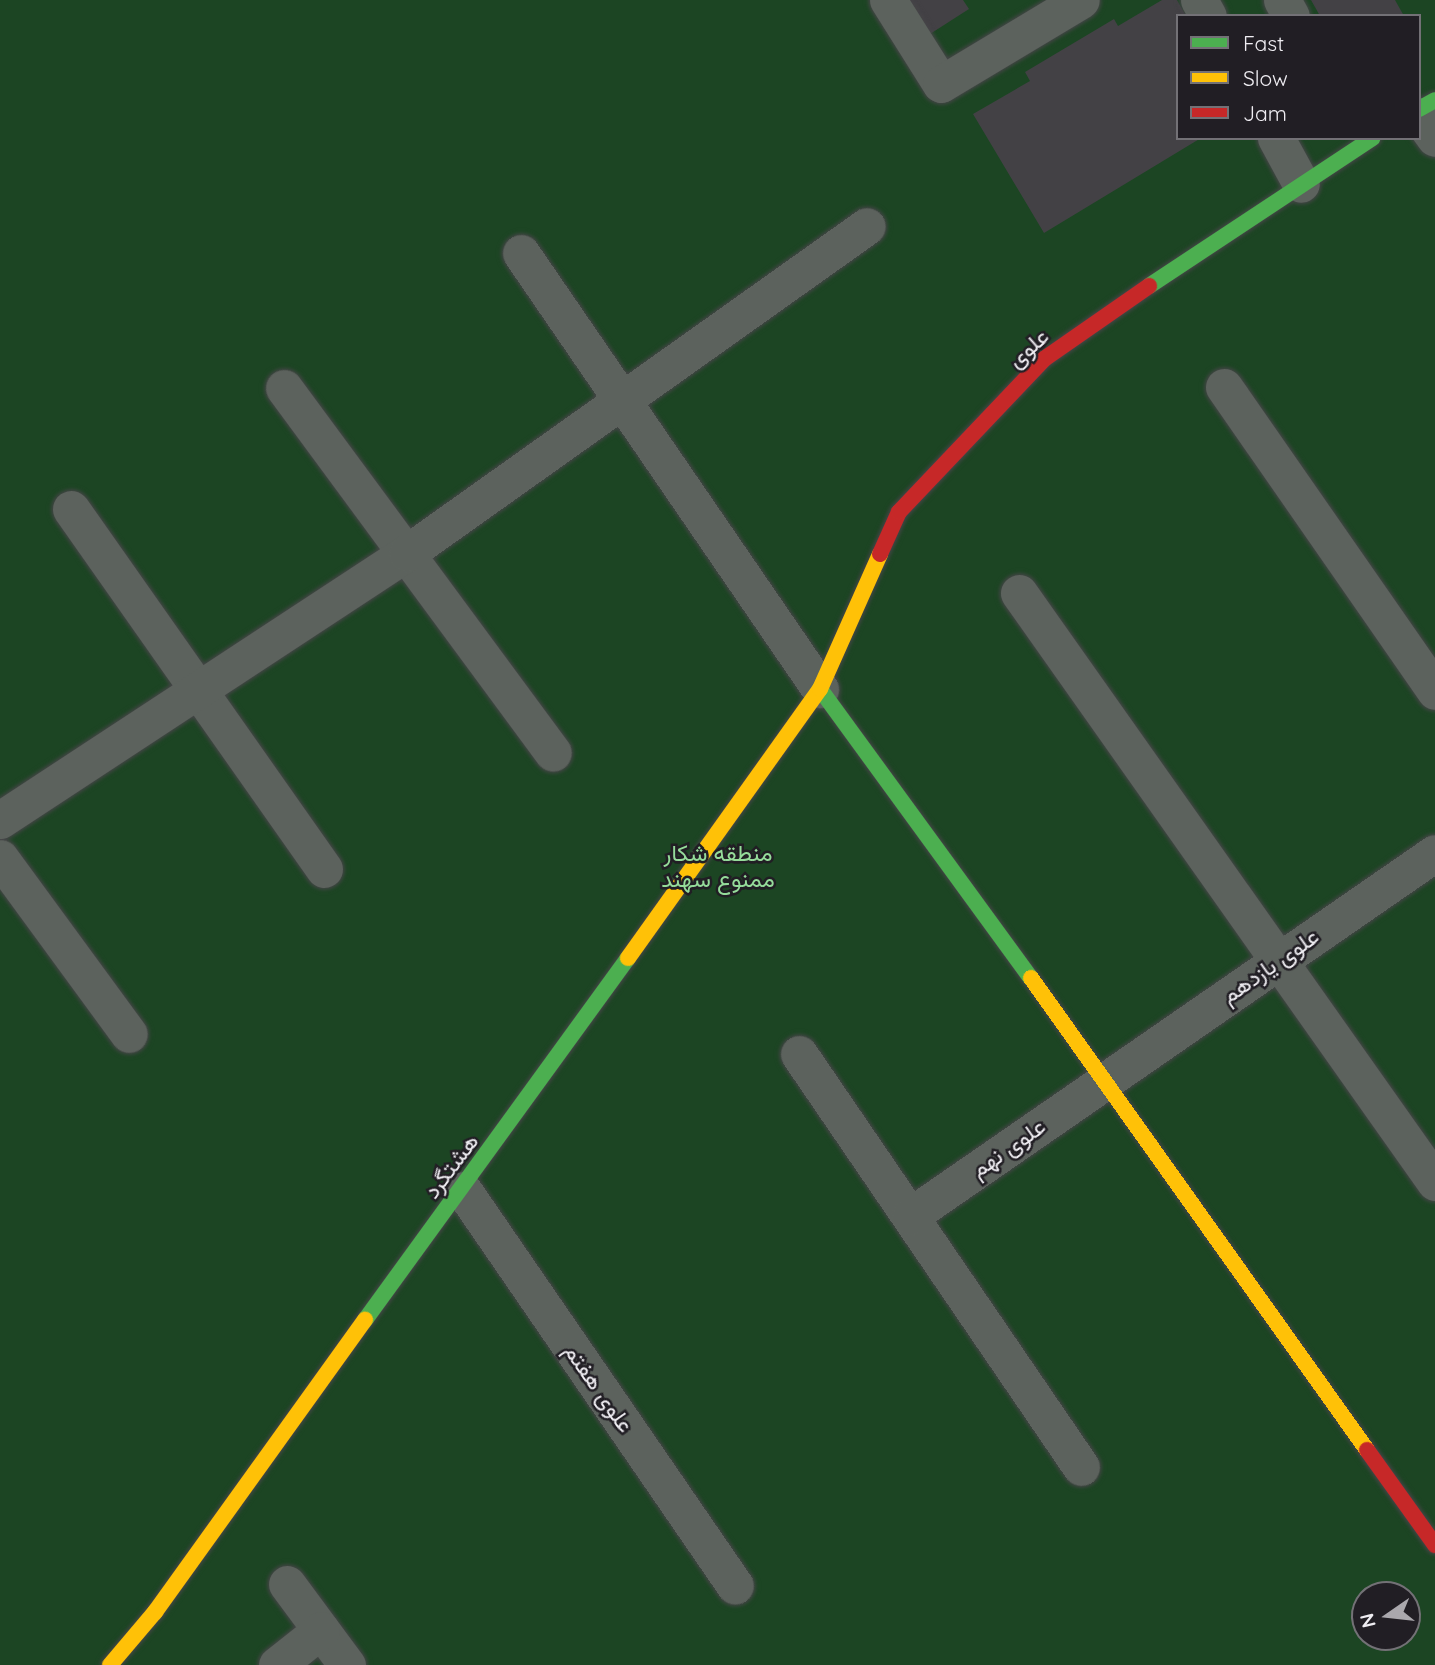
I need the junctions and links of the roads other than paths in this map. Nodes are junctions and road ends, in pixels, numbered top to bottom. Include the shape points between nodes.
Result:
1 (888, 0) edge
2 (1081, 0) edge
3 (1421, 119) edge
4 (1435, 138) edge
5 (1277, 140) edge
6 (1370, 140) edge
7 (1301, 184) junction
8 (867, 226) dead end
9 (521, 253) dead end
10 (1224, 387) dead end
11 (284, 388) dead end
12 (622, 397) junction
13 (71, 509) dead end
14 (407, 553) junction
15 (1019, 593) dead end
16 (201, 689) junction
17 (820, 689) junction
18 (1435, 691) edge
19 (553, 753) dead end
20 (0, 820) edge
21 (1435, 853) edge
22 (0, 858) edge
23 (324, 869) dead end
24 (1280, 960) junction
25 (129, 1034) dead end
26 (799, 1054) dead end
27 (1106, 1080) junction
28 (1435, 1182) edge
29 (463, 1190) junction
30 (910, 1216) junction
31 (1080, 1467) dead end
32 (1435, 1545) edge
33 (287, 1584) dead end
34 (735, 1586) dead end
35 (321, 1630) junction
36 (110, 1665) edge
37 (277, 1665) edge
38 (347, 1665) edge

1 - 2 street via 941,84
3 - 4 street
5 - 7 street
6 - 7 street, علوی
7 - 17 street, علوی via 1044,359 899,512
8 - 12 street
9 - 12 street
10 - 18 street
11 - 14 street
12 - 14 street
12 - 17 street
13 - 16 street
14 - 16 street
14 - 19 street
15 - 24 street
16 - 20 street
16 - 23 street
17 - 27 street
17 - 29 street, هشتگرد
21 - 24 street, علوی یازدهم
22 - 25 street
24 - 27 street, علوی یازدهم
24 - 28 street
26 - 30 street
27 - 30 street, علوی نهم
27 - 32 street
29 - 34 street, علوی هفتم
29 - 36 street, هشتگرد via 155,1612
30 - 31 street
33 - 35 street
35 - 37 street
35 - 38 street

